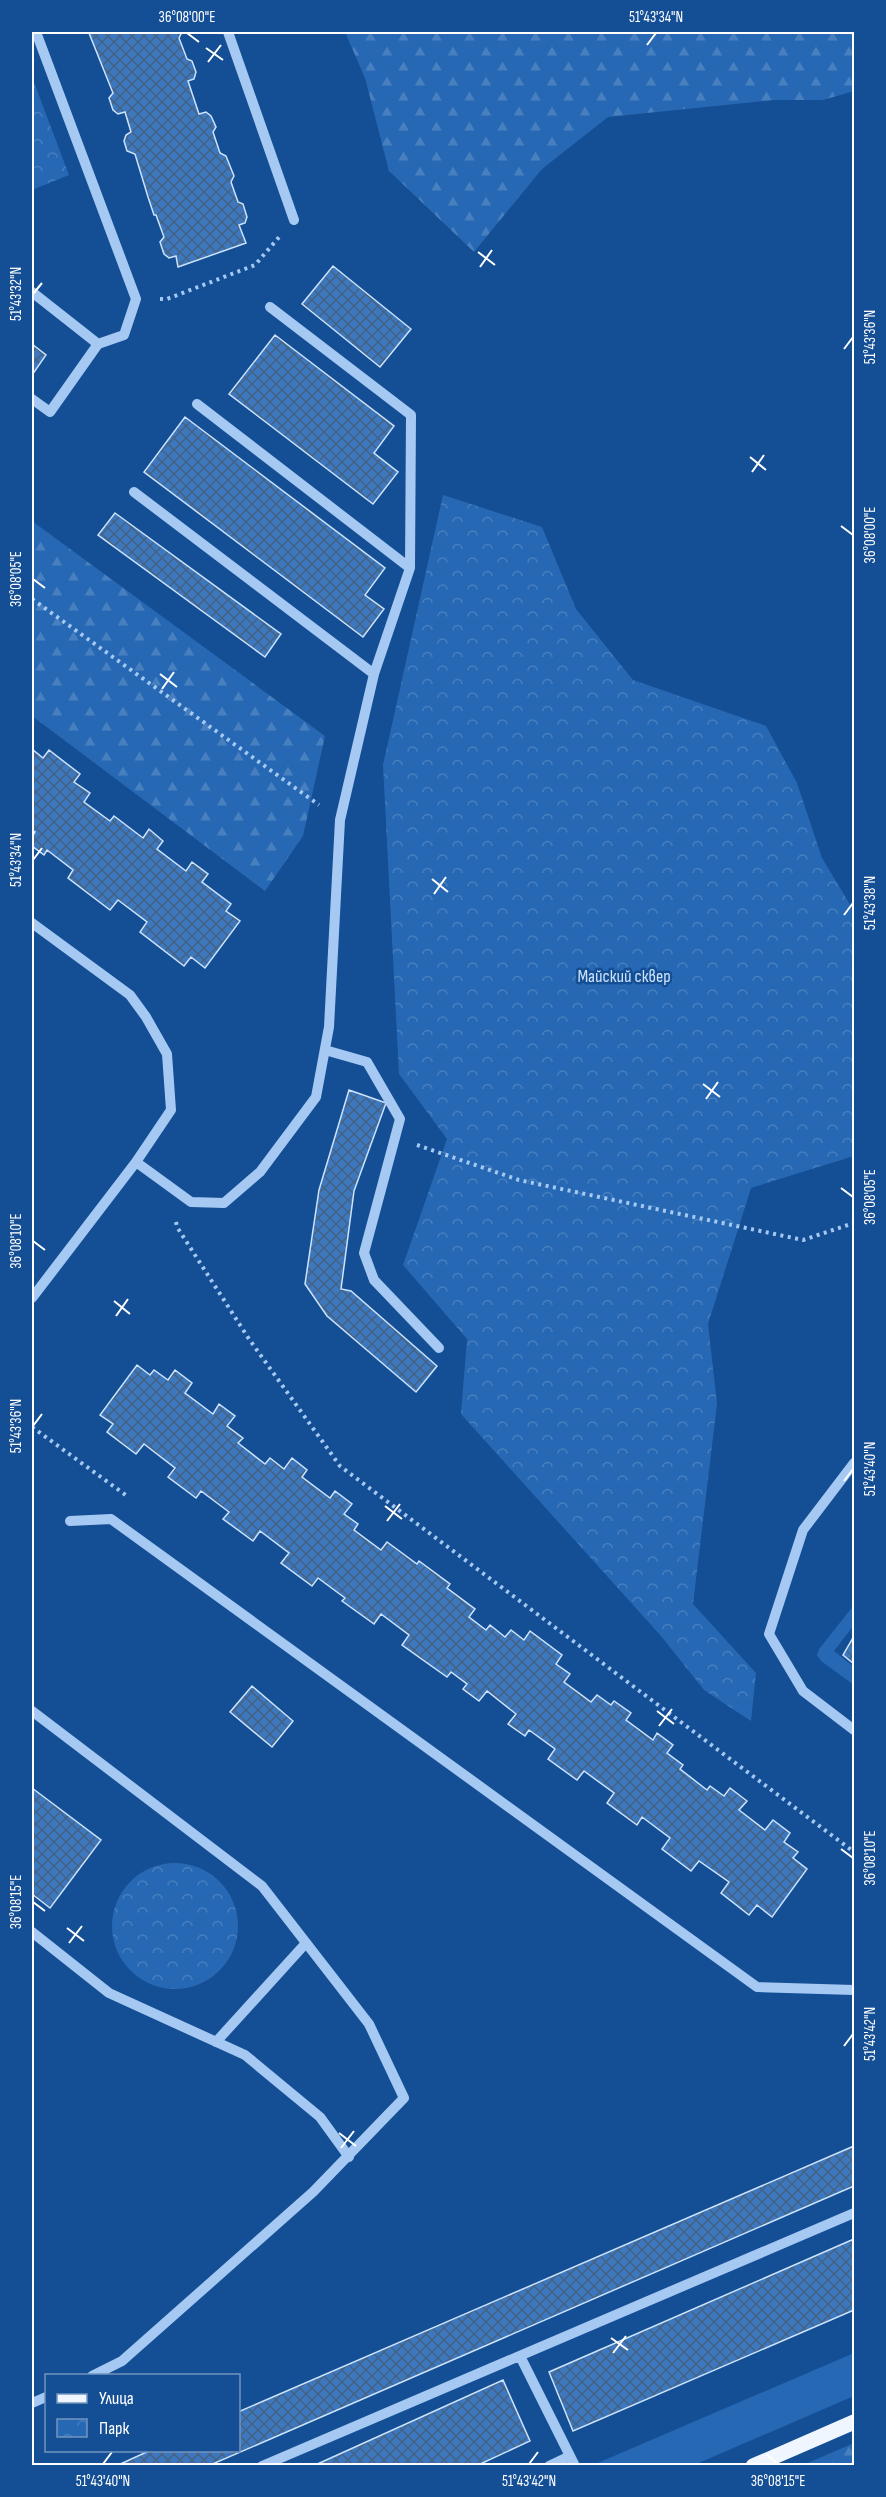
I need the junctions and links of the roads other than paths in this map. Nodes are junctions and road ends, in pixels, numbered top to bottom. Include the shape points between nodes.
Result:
1 (36, 32) edge
2 (228, 32) edge
3 (294, 220) road end
4 (32, 292) edge
5 (270, 307) dead end
6 (98, 344) junction
7 (32, 399) edge
8 (197, 404) dead end
9 (134, 492) dead end
10 (410, 568) junction
11 (374, 674) junction
12 (32, 923) edge
13 (325, 1050) junction
14 (136, 1162) junction
15 (32, 1298) edge
16 (439, 1348) dead end
17 (855, 1464) edge
18 (70, 1521) dead end
19 (32, 1711) edge
20 (855, 1730) edge
21 (32, 1932) edge
22 (306, 1943) junction
23 (855, 1990) edge
24 (216, 2042) junction
25 (349, 2157) junction
26 (855, 2213) edge
27 (520, 2356) junction
28 (96, 2374) edge
29 (855, 2422) edge
30 (572, 2461) edge
31 (262, 2466) edge
32 (549, 2466) edge
33 (753, 2466) edge

1 - 6 lane via 136,299 124,334
2 - 3 lane
4 - 6 lane
5 - 10 lane via 411,415
6 - 7 lane via 50,412
8 - 10 lane
9 - 11 lane
10 - 11 lane
11 - 13 lane via 340,820
12 - 14 lane via 130,996 168,1054 171,1110
13 - 14 lane via 316,1097 260,1172 224,1203 191,1202
13 - 16 lane via 367,1062 400,1119 364,1253 374,1280
14 - 15 lane
17 - 20 lane via 803,1530 769,1634 803,1691
18 - 23 lane via 111,1519 757,1988
19 - 22 lane via 262,1886
21 - 24 lane via 109,1994
22 - 24 lane
22 - 25 lane via 369,2024 404,2098
24 - 25 lane via 245,2055 320,2117
25 - 28 lane via 122,2361
26 - 27 lane
27 - 30 lane
27 - 31 lane
29 - 33 main road
30 - 32 lane

